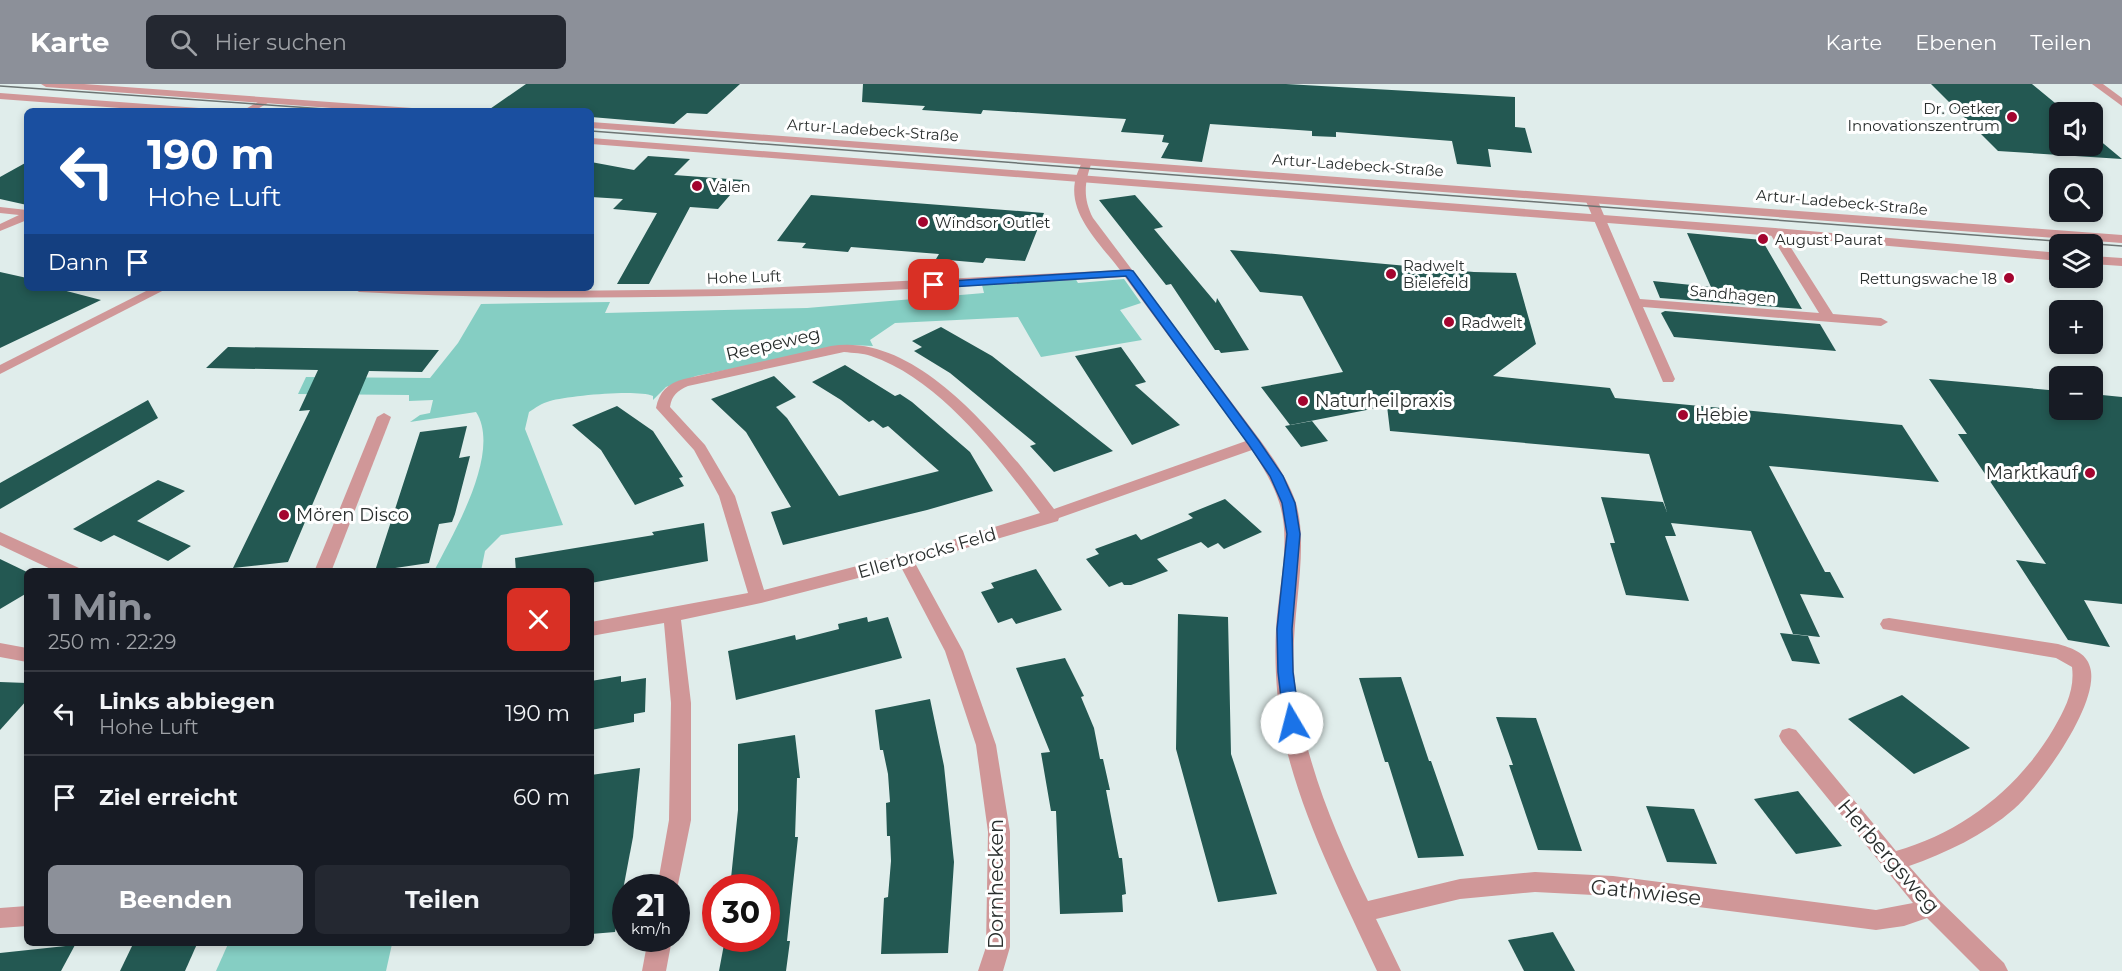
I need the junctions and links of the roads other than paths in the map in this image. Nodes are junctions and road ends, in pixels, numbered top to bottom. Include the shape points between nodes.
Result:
1 (46, 84) edge
2 (2097, 84) edge
3 (0, 96) edge
4 (268, 100) junction
5 (2122, 103) edge
6 (159, 108) edge
7 (253, 108) edge
8 (373, 108) edge
9 (594, 125) edge
10 (594, 141) edge
11 (1087, 162) junction
12 (1080, 178) junction
13 (1591, 199) junction
14 (0, 210) edge
15 (24, 214) edge
16 (24, 216) edge
17 (1598, 218) junction
18 (0, 228) edge
19 (1775, 232) junction
20 (2122, 239) edge
21 (2049, 256) edge
22 (2103, 261) edge
23 (2122, 262) edge
24 (1129, 273) junction
25 (156, 291) edge
26 (432, 291) edge
27 (1635, 302) junction
28 (1828, 318) junction
29 (1881, 322) dead end
30 (0, 370) edge
31 (1668, 379) dead end
32 (384, 417) dead end
33 (1255, 443) junction
34 (1052, 517) junction
35 (0, 538) edge
36 (906, 561) junction
37 (64, 568) edge
38 (324, 568) edge
39 (758, 597) junction
40 (672, 616) junction
41 (1889, 624) dead end
42 (594, 629) edge
43 (0, 650) edge
44 (24, 654) edge
45 (1789, 736) dead end
46 (1892, 862) junction
47 (670, 874) edge
48 (1931, 907) junction
49 (1360, 913) junction
50 (24, 916) edge
51 (0, 918) edge
52 (658, 952) edge
53 (654, 971) edge
54 (990, 971) edge
55 (1389, 971) edge
56 (1995, 971) edge

1 - 4 street
2 - 5 street
3 - 6 street
4 - 7 street
4 - 8 street
9 - 11 street, Artur-Ladebeck-Straße
10 - 12 street, Artur-Ladebeck-Straße
11 - 12 street
11 - 13 street, Artur-Ladebeck-Straße
12 - 17 street, Artur-Ladebeck-Straße
12 - 24 street via 1077,193 1081,206
13 - 17 street
13 - 20 street, Artur-Ladebeck-Straße
14 - 15 street
16 - 18 street
17 - 19 street, Artur-Ladebeck-Straße
17 - 27 street
19 - 21 street, Artur-Ladebeck-Straße
19 - 28 street
22 - 23 street
24 - 26 street, Hohe Luft via 662,296
24 - 33 street
25 - 30 street
27 - 28 street, Sandhagen
27 - 31 street
28 - 29 street, Sandhagen
32 - 38 street
33 - 34 street, Ellerbrocks Feld
33 - 49 street via 1288,503 1293,534 1285,672 1295,742 1325,835
34 - 36 street, Ellerbrocks Feld
34 - 39 street, Reepeweg via 1007,457 967,416 893,357 873,349 844,348 684,383 669,390 663,408 700,448 727,496
35 - 37 street
36 - 39 street, Ellerbrocks Feld
36 - 54 street, Dornhecken via 954,651 986,745 999,832 998,947
39 - 40 street, Ellerbrocks Feld
40 - 42 street, Ellerbrocks Feld
40 - 47 street via 681,703 680,820
41 - 46 street via 2058,651 2075,658 2082,667 2081,694 2071,717 2037,771 2008,801 1970,827 1909,858
43 - 44 street
45 - 46 street, Herbergsweg
46 - 48 street, Herbergsweg
48 - 49 street, Gathwiese via 1876,920 1613,886 1535,882 1460,889
48 - 56 street, Herbergsweg
49 - 55 street
50 - 51 street
52 - 53 street

